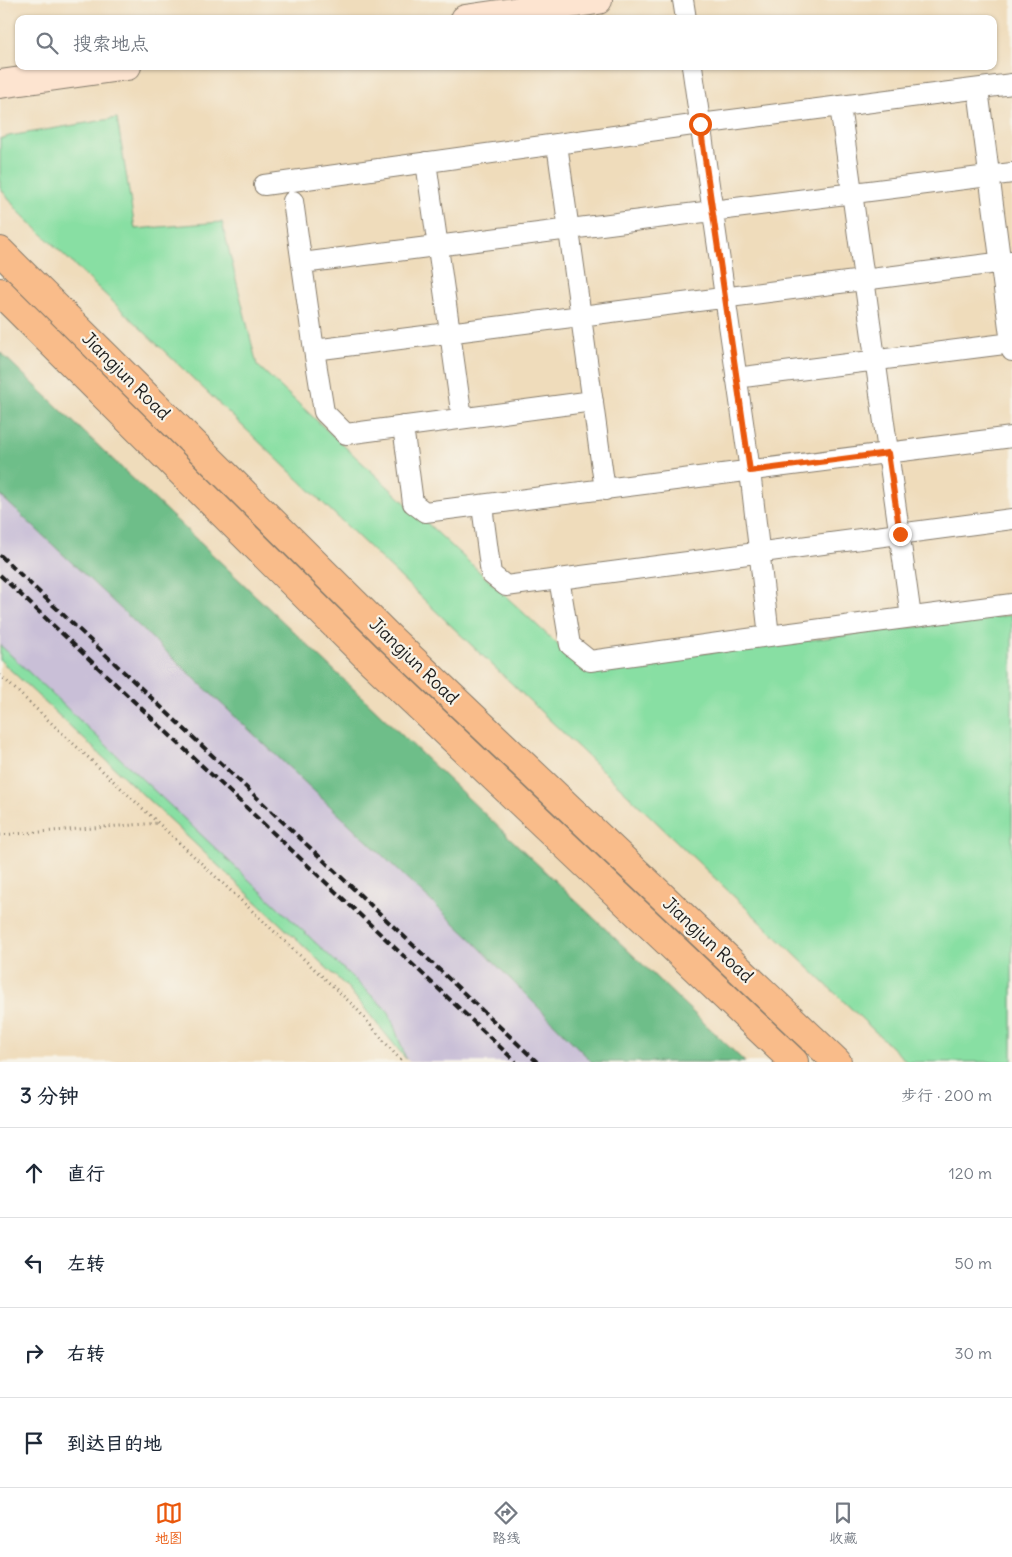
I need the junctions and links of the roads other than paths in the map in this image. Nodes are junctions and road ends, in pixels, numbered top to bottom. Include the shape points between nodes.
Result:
1 (598, 0) edge
2 (683, 0) edge
3 (493, 15) edge
4 (685, 15) edge
5 (99, 70) edge
6 (693, 70) edge
7 (0, 84) edge
8 (1012, 84) edge
9 (978, 89) junction
10 (840, 106) junction
11 (700, 124) junction
12 (557, 144) junction
13 (426, 162) junction
14 (1012, 173) edge
15 (989, 176) junction
16 (264, 185) dead end
17 (852, 193) junction
18 (294, 202) dead end
19 (712, 211) junction
20 (569, 229) junction
21 (438, 246) junction
22 (0, 251) edge
23 (1006, 262) edge
24 (302, 263) junction
25 (864, 280) junction
26 (0, 292) edge
27 (724, 298) junction
28 (581, 316) junction
29 (450, 333) junction
30 (1012, 346) edge
31 (314, 350) junction
32 (876, 360) junction
33 (736, 378) junction
34 (592, 401) junction
35 (462, 418) junction
36 (403, 426) junction
37 (1012, 437) edge
38 (888, 453) junction
39 (750, 471) junction
40 (605, 490) junction
41 (482, 506) junction
42 (1012, 519) edge
43 (900, 534) junction
44 (759, 552) junction
45 (559, 578) junction
46 (1012, 604) edge
47 (911, 617) junction
48 (769, 636) junction
49 (794, 1062) edge
50 (837, 1062) edge

1 - 3 main road
2 - 4 street
5 - 7 main road
6 - 11 street
8 - 9 street
9 - 10 street
9 - 15 street
10 - 11 street
10 - 17 street
11 - 12 street
11 - 19 street
12 - 13 street
12 - 20 street
13 - 16 street
13 - 21 street
14 - 15 street
15 - 17 street
15 - 23 street
17 - 19 street
17 - 25 street
18 - 24 street
19 - 20 street
19 - 27 street
20 - 21 street
20 - 28 street
21 - 24 street
21 - 29 street
22 - 50 main road, Jiangjun Road via 390,638
23 - 25 street
23 - 30 street
24 - 31 street
25 - 27 street
25 - 32 street
26 - 49 main road, Jiangjun Road via 369,659
27 - 28 street
27 - 33 street
28 - 29 street
28 - 34 street
29 - 31 street
29 - 35 street
30 - 32 street
31 - 36 street via 324,412 346,434
32 - 33 street
32 - 38 street
33 - 39 street
34 - 35 street
34 - 40 street
35 - 36 street
36 - 41 street via 413,503 425,512
37 - 38 street
38 - 39 street
38 - 43 street
39 - 40 street
39 - 44 street
40 - 41 street
41 - 45 street via 491,574 506,586
42 - 43 street
43 - 44 street
43 - 47 street
44 - 45 street
44 - 48 street
45 - 48 street via 570,645 590,661
46 - 47 street
47 - 48 street

